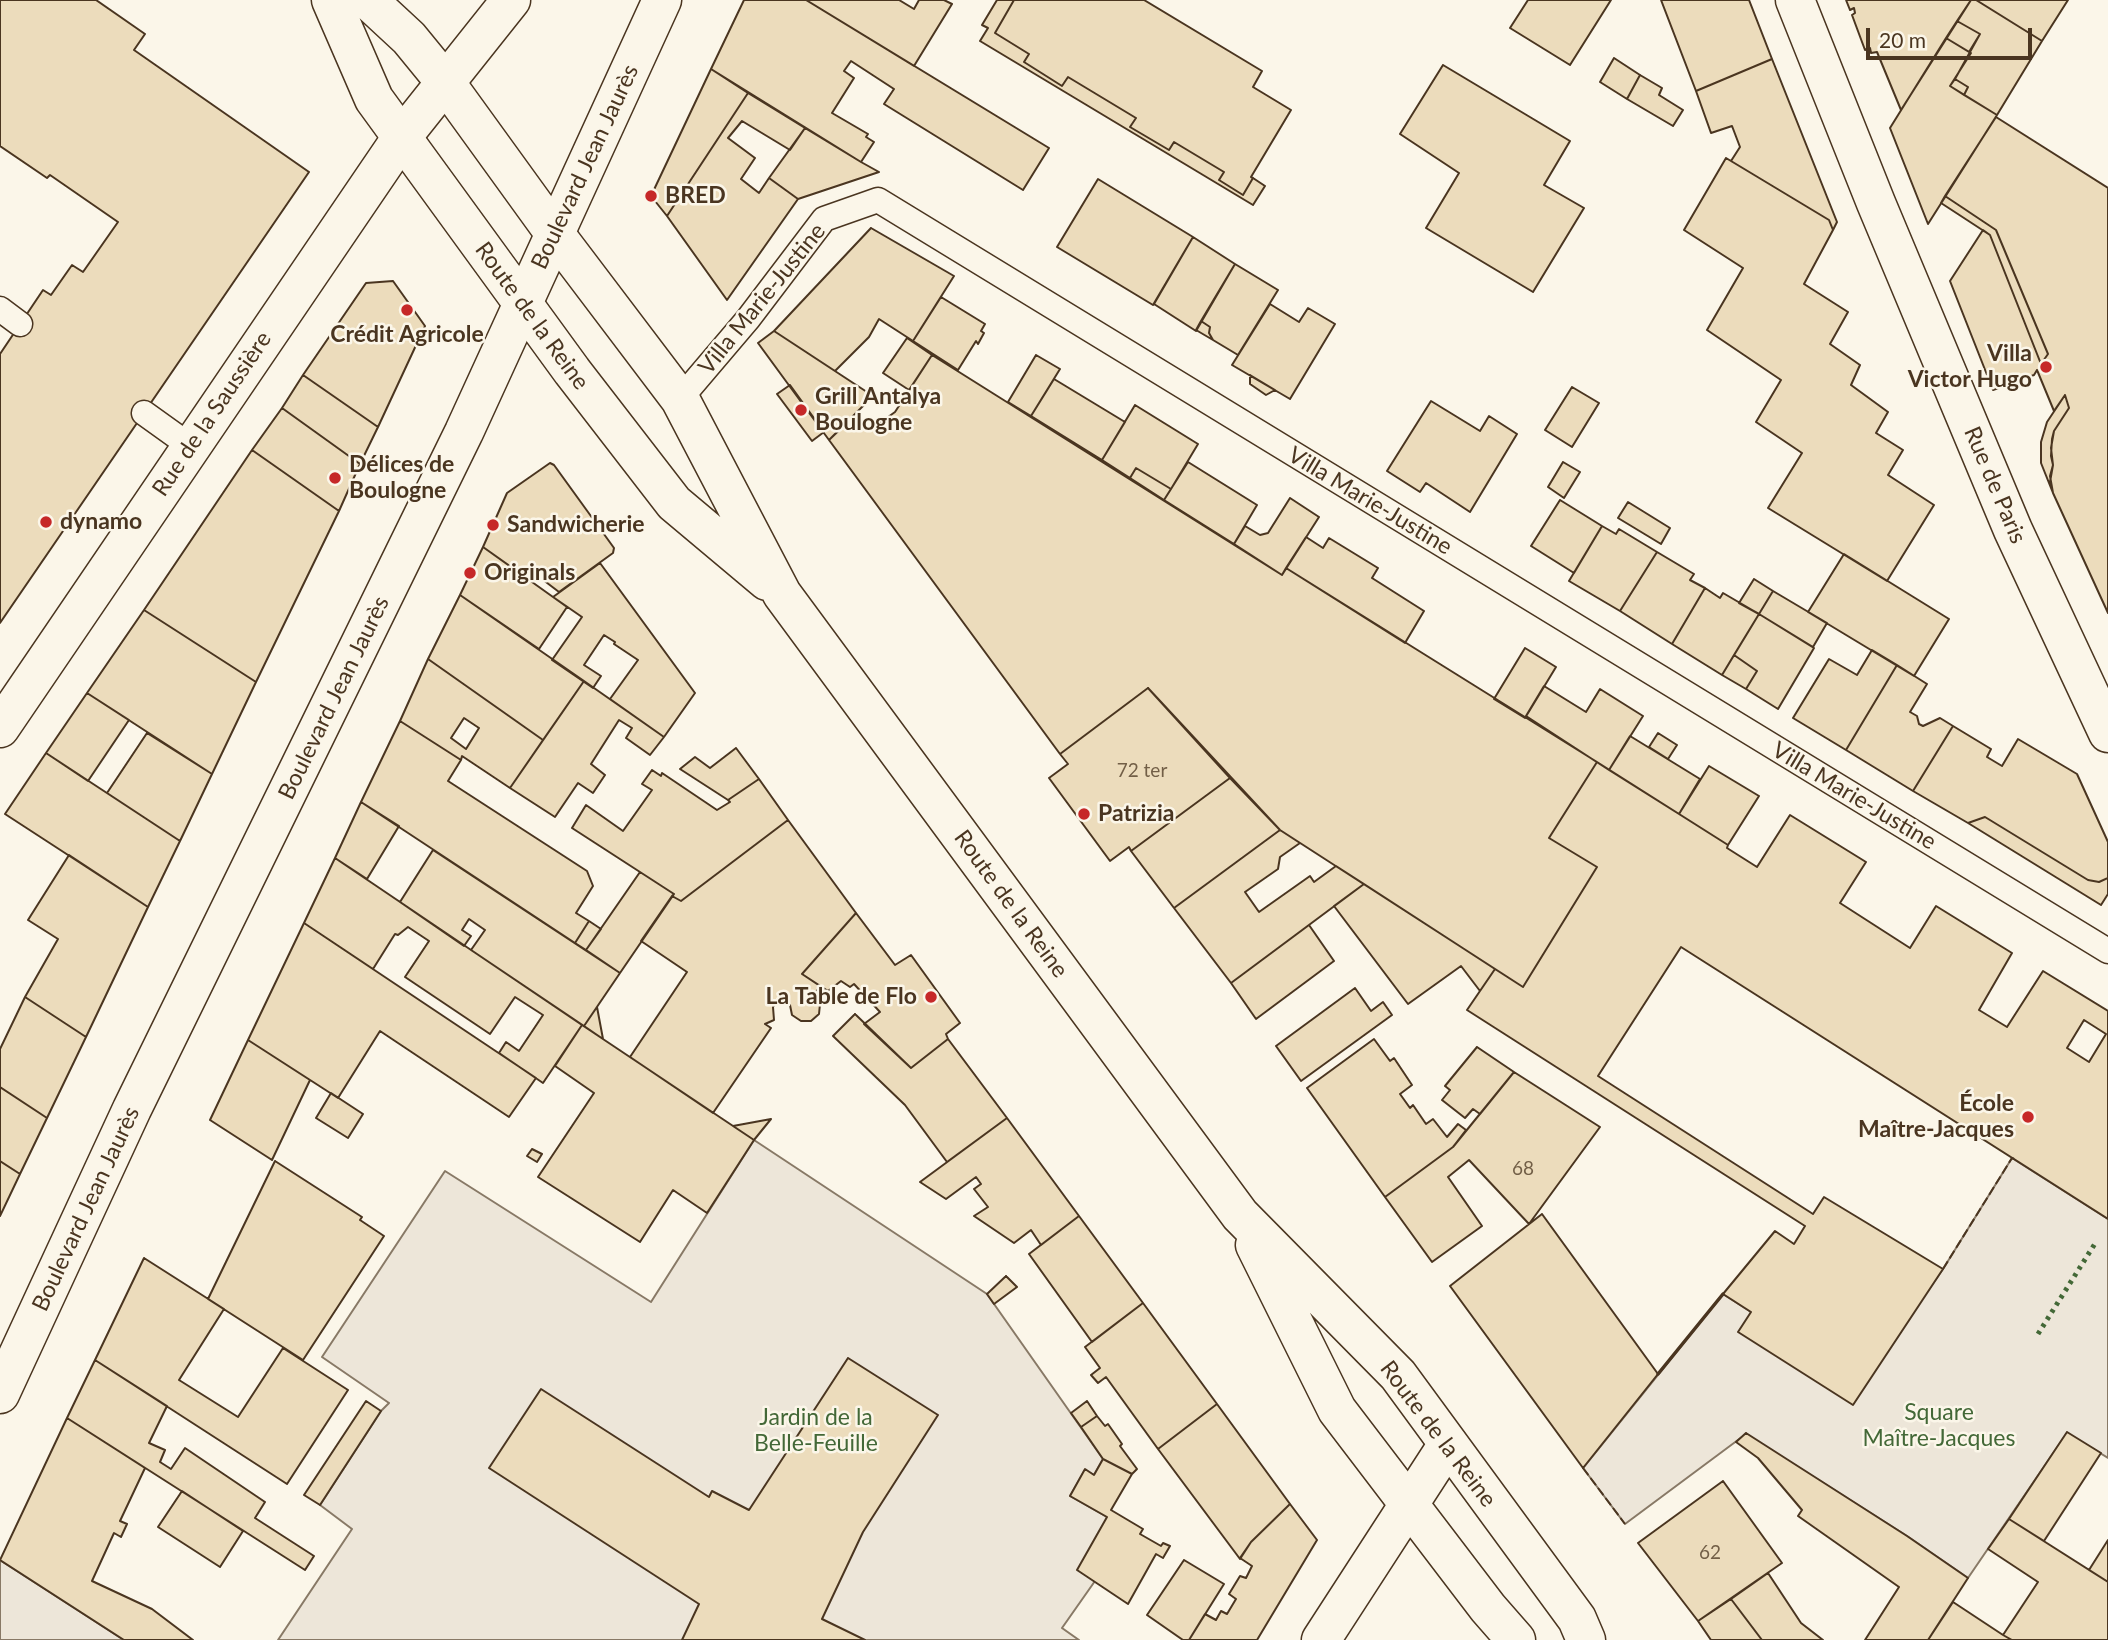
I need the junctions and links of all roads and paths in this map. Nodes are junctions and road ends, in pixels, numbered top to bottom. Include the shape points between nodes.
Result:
1 (331, 0) edge
2 (368, 0) edge
3 (511, 0) edge
4 (662, 0) edge
5 (1795, 0) edge
6 (445, 82) junction
7 (402, 137) junction
8 (555, 234) junction
9 (523, 304) junction
10 (0, 309) edge
11 (20, 324) dead end
12 (680, 399) junction
13 (144, 413) dead end
14 (190, 446) junction
15 (782, 594) junction
16 (0, 728) edge
17 (2108, 733) edge
18 (2108, 951) edge
19 (1240, 1215) junction
20 (0, 1394) edge
21 (1448, 1444) junction
22 (1409, 1504) junction
23 (1321, 1640) edge
24 (1516, 1640) edge
25 (1586, 1640) edge

1 - 7 street, Route de la Reine via 374,99
2 - 6 street, Route de la Reine via 409,38
3 - 6 street
4 - 8 street, Boulevard Jean Jaurès
5 - 17 street, Rue de Paris via 2013,530
6 - 7 street
6 - 8 street, Route de la Reine
7 - 9 street, Route de la Reine
7 - 14 street, Rue de la Saussière
8 - 9 street, Boulevard Jean Jaurès
8 - 12 street, Route de la Reine
9 - 15 street, Route de la Reine via 674,503
9 - 20 street, Boulevard Jean Jaurès via 132,1109
10 - 11 lane
12 - 15 street, Route de la Reine
12 - 18 lane, Villa Marie-Justine via 824,219 878,200
13 - 14 lane
14 - 16 street, Rue de la Saussière
15 - 19 street, Route de la Reine
19 - 21 street, Route de la Reine via 1398,1375
19 - 22 street, Route de la Reine via 1337,1410
21 - 22 street
21 - 25 street, Route de la Reine via 1577,1619
22 - 23 street
22 - 24 street, Route de la Reine

